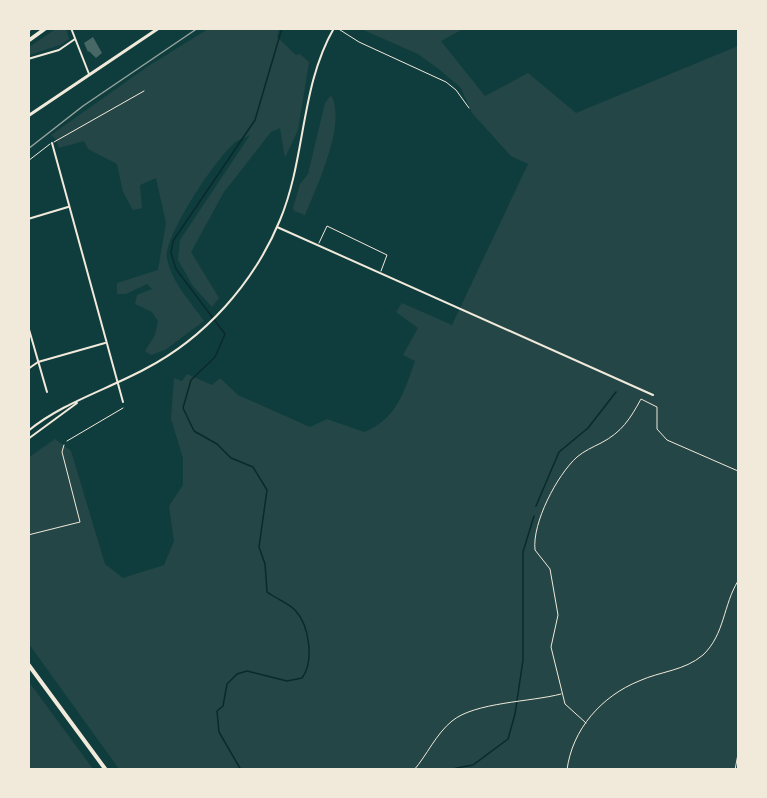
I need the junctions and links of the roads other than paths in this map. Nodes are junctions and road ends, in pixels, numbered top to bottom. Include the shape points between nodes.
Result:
1 (46, 28) edge
2 (71, 28) edge
3 (159, 28) edge
4 (335, 28) edge
5 (75, 39) junction
6 (28, 41) edge
7 (28, 59) edge
8 (89, 74) junction
9 (144, 91) dead end
10 (469, 108) dead end
11 (28, 116) edge
12 (52, 143) junction
13 (28, 161) edge
14 (68, 207) junction
15 (28, 219) edge
16 (277, 227) junction
17 (318, 245) junction
18 (380, 273) junction
19 (28, 326) edge
20 (105, 343) junction
21 (38, 362) junction
22 (28, 369) edge
23 (118, 381) junction
24 (46, 392) dead end
25 (653, 395) dead end
26 (78, 402) junction
27 (123, 402) dead end
28 (123, 408) dead end
29 (28, 431) edge
30 (28, 438) edge
31 (67, 441) road end
32 (28, 664) edge
33 (106, 770) edge

1 - 6 highway
2 - 5 street
3 - 8 main road
4 - 10 lane via 446,82
4 - 16 street via 314,72 294,182
5 - 7 street via 59,50
5 - 8 street
8 - 11 main road
9 - 12 lane
12 - 13 lane
12 - 14 street
14 - 15 street
14 - 20 street
16 - 17 street
16 - 23 street via 224,307 198,332 145,369
17 - 18 street
17 - 18 lane via 327,226 387,255
18 - 25 street
19 - 21 street
20 - 21 street
20 - 23 street
21 - 22 street
21 - 24 street
23 - 26 street
23 - 27 street
26 - 29 street
26 - 30 street
28 - 31 lane
32 - 33 highway

